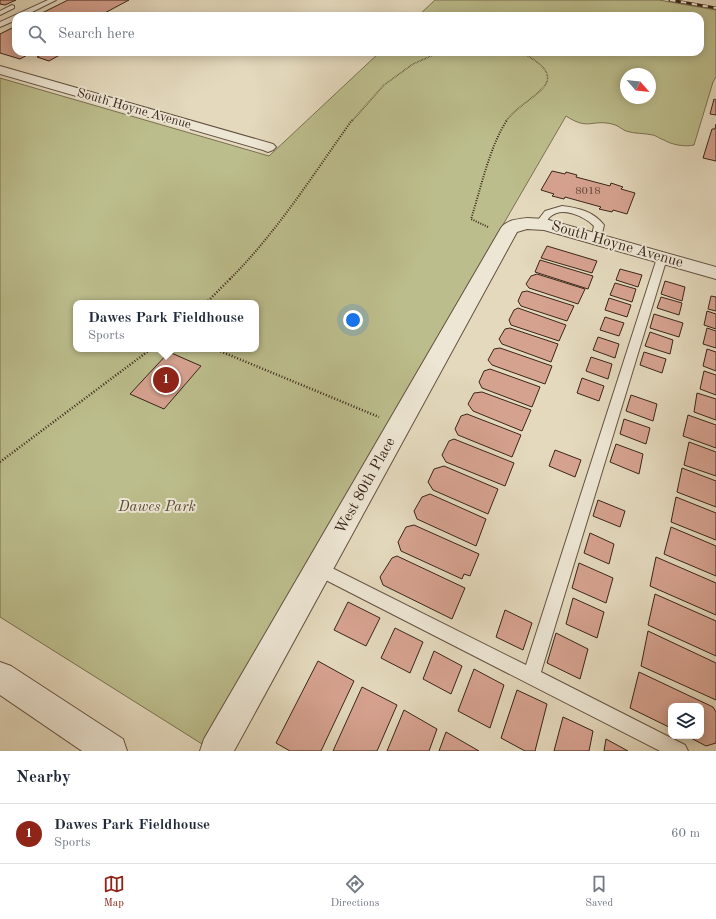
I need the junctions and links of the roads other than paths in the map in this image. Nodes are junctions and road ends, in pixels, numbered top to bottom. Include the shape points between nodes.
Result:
1 (53, 0) edge
2 (12, 7) dead end
3 (28, 12) edge
4 (0, 13) edge
5 (12, 19) edge
6 (0, 25) edge
7 (2, 72) edge
8 (268, 147) dead end
9 (528, 224) joint
10 (662, 258) junction
11 (716, 272) edge
12 (319, 569) junction
13 (0, 677) edge
14 (531, 677) junction
15 (111, 751) edge
16 (216, 751) edge
17 (679, 751) edge

1 - 3 lane
2 - 4 lane
5 - 6 lane
7 - 8 street, South Hoyne Avenue
9 - 10 street, South Hoyne Avenue
9 - 12 street, West 80th Place via 510,228
10 - 11 street, South Hoyne Avenue
10 - 14 lane
12 - 14 lane
12 - 16 street, West 80th Place
13 - 15 street
14 - 17 lane

